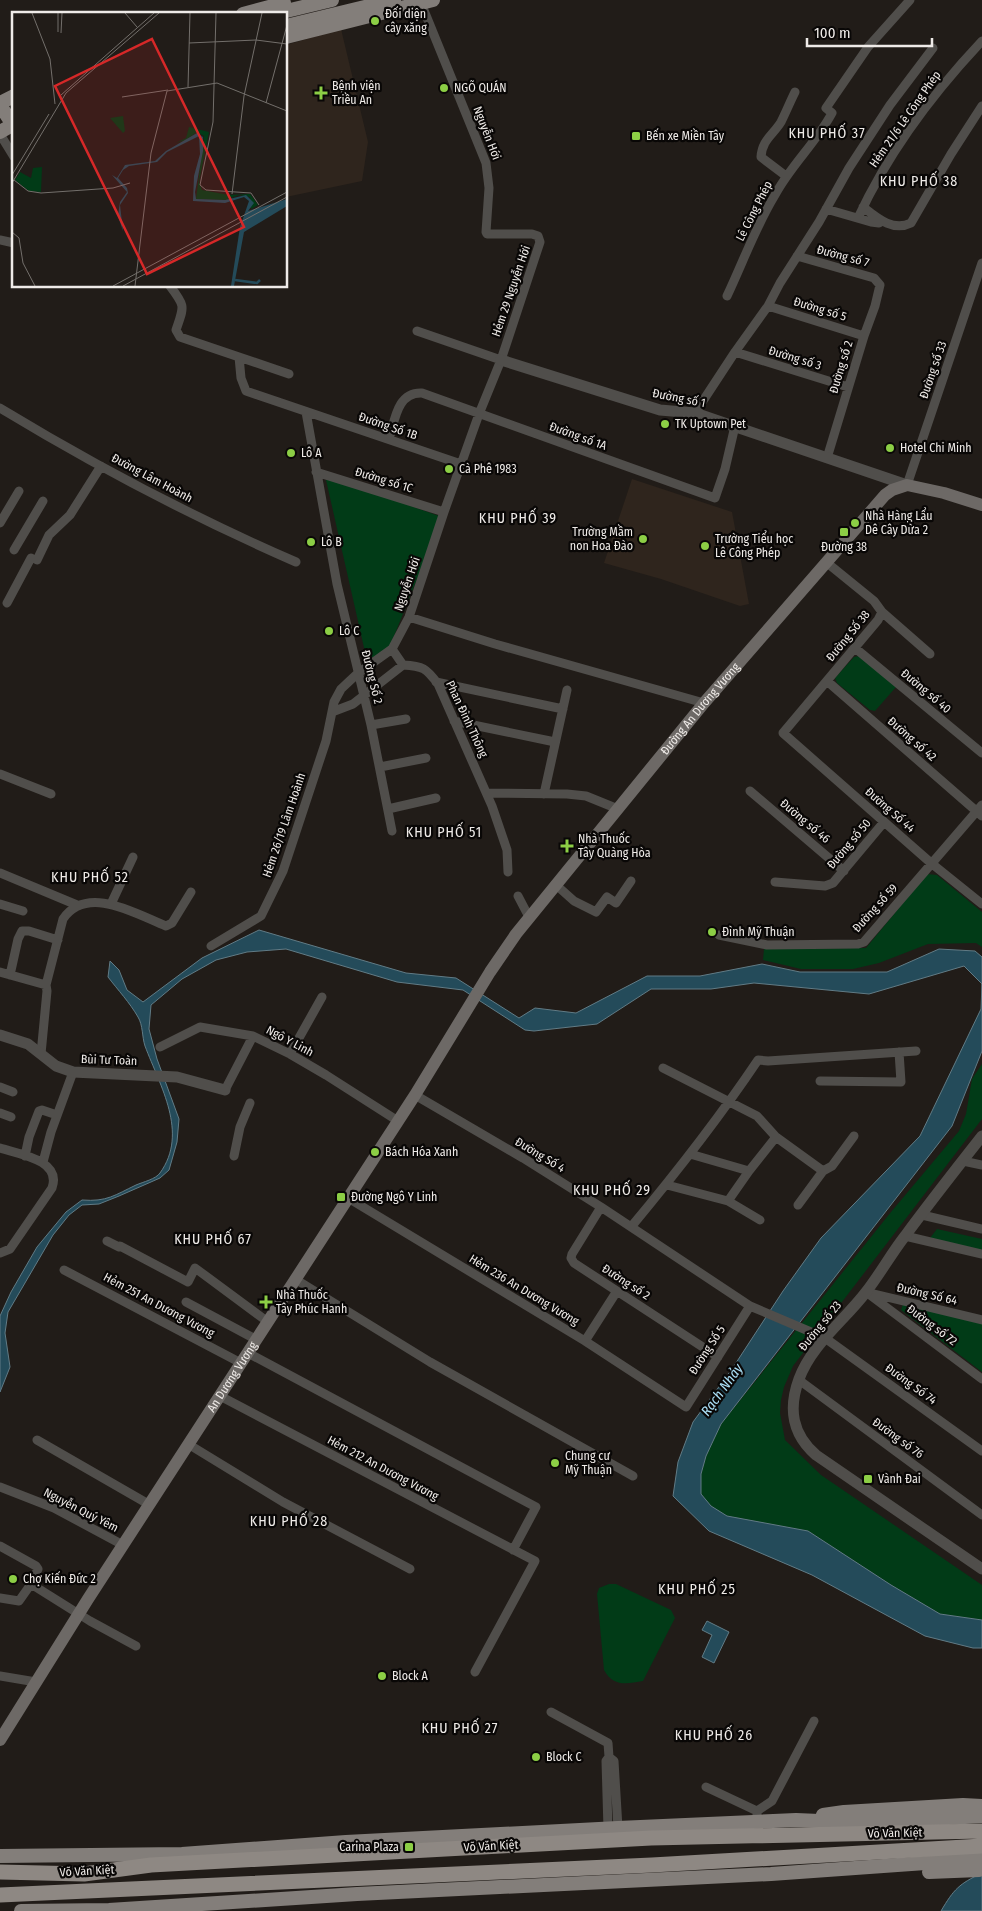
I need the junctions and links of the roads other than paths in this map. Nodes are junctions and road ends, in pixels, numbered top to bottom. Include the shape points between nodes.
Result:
1 (297, 0) edge
2 (332, 0) edge
3 (394, 0) edge
4 (910, 0) edge
5 (427, 2) edge
6 (281, 7) edge
7 (253, 12) edge
8 (288, 26) edge
9 (288, 37) edge
10 (982, 41) edge
11 (933, 48) dead end
12 (795, 92) dead end
13 (12, 101) edge
14 (982, 106) edge
15 (7, 115) edge
16 (0, 133) edge
17 (12, 154) edge
18 (786, 176) junction
19 (863, 207) junction
20 (826, 209) junction
21 (858, 218) junction
22 (882, 221) junction
23 (532, 234) joint
24 (797, 256) junction
25 (982, 263) edge
26 (880, 285) joint
27 (172, 288) edge
28 (727, 296) dead end
29 (768, 306) junction
30 (417, 331) dead end
31 (864, 336) junction
32 (735, 352) junction
33 (239, 357) junction
34 (500, 360) junction
35 (289, 374) dead end
36 (848, 387) junction
37 (0, 408) edge
38 (306, 412) junction
39 (695, 413) junction
40 (479, 414) junction
41 (735, 426) junction
42 (389, 439) junction
43 (827, 458) junction
44 (461, 464) junction
45 (101, 466) junction
46 (316, 472) junction
47 (907, 485) junction
48 (19, 491) dead end
49 (43, 501) dead end
50 (982, 505) edge
51 (444, 512) junction
52 (0, 523) edge
53 (14, 550) dead end
54 (296, 562) dead end
55 (826, 562) junction
56 (7, 602) dead end
57 (882, 612) junction
58 (409, 617) junction
59 (855, 648) junction
60 (392, 650) junction
61 (930, 654) dead end
62 (403, 665) junction
63 (357, 674) junction
64 (436, 682) junction
65 (827, 682) junction
66 (567, 690) dead end
67 (363, 695) junction
68 (704, 703) junction
69 (563, 709) junction
70 (332, 712) junction
71 (406, 719) dead end
72 (454, 721) junction
73 (371, 725) junction
74 (783, 733) joint
75 (555, 742) junction
76 (982, 753) edge
77 (426, 758) dead end
78 (380, 767) junction
79 (0, 774) edge
80 (750, 791) dead end
81 (488, 793) junction
82 (51, 794) dead end
83 (544, 794) junction
84 (436, 798) dead end
85 (388, 809) junction
86 (618, 809) junction
87 (980, 811) edge
88 (884, 822) junction
89 (392, 831) dead end
90 (133, 857) dead end
91 (931, 863) junction
92 (844, 871) junction
93 (508, 872) dead end
94 (0, 874) edge
95 (631, 881) dead end
96 (775, 882) dead end
97 (555, 884) junction
98 (191, 892) dead end
99 (518, 896) dead end
100 (0, 904) edge
101 (111, 904) junction
102 (982, 904) edge
103 (77, 906) junction
104 (23, 911) dead end
105 (529, 917) junction
106 (719, 935) dead end
107 (58, 940) junction
108 (211, 946) dead end
109 (0, 972) edge
110 (10, 974) junction
111 (46, 985) junction
112 (322, 997) dead end
113 (465, 1014) joint
114 (0, 1035) edge
115 (253, 1036) junction
116 (160, 1047) dead end
117 (916, 1051) dead end
118 (899, 1052) junction
119 (41, 1054) junction
120 (290, 1054) junction
121 (663, 1068) dead end
122 (73, 1072) junction
123 (820, 1081) dead end
124 (0, 1087) edge
125 (225, 1090) joint
126 (13, 1092) dead end
127 (415, 1095) junction
128 (730, 1102) junction
129 (250, 1103) dead end
130 (0, 1113) edge
131 (57, 1115) junction
132 (11, 1117) dead end
133 (398, 1121) junction
134 (854, 1136) dead end
135 (982, 1136) edge
136 (776, 1137) junction
137 (0, 1148) edge
138 (690, 1154) junction
139 (25, 1156) junction
140 (234, 1156) dead end
141 (963, 1160) junction
142 (42, 1162) junction
143 (982, 1165) edge
144 (749, 1171) junction
145 (823, 1171) junction
146 (667, 1185) junction
147 (348, 1198) junction
148 (728, 1201) junction
149 (798, 1205) dead end
150 (601, 1207) junction
151 (922, 1215) junction
152 (760, 1220) dead end
153 (631, 1227) junction
154 (982, 1229) edge
155 (905, 1236) junction
156 (107, 1242) dead end
157 (0, 1253) edge
158 (982, 1254) edge
159 (64, 1270) dead end
160 (295, 1279) junction
161 (617, 1291) junction
162 (866, 1292) junction
163 (186, 1302) dead end
164 (754, 1308) junction
165 (982, 1320) edge
166 (268, 1322) junction
167 (825, 1338) junction
168 (257, 1340) junction
169 (585, 1341) junction
170 (718, 1357) junction
171 (245, 1358) junction
172 (982, 1379) edge
173 (799, 1380) junction
174 (220, 1396) junction
175 (686, 1407) joint
176 (37, 1440) dead end
177 (188, 1444) junction
178 (982, 1451) edge
179 (633, 1476) dead end
180 (0, 1488) edge
181 (150, 1505) junction
182 (982, 1515) edge
183 (123, 1545) junction
184 (0, 1546) edge
185 (513, 1550) junction
186 (410, 1569) dead end
187 (982, 1569) edge
188 (31, 1584) junction
189 (0, 1598) edge
190 (79, 1614) junction
191 (136, 1646) dead end
192 (475, 1672) dead end
193 (0, 1676) edge
194 (36, 1682) junction
195 (551, 1712) dead end
196 (814, 1721) dead end
197 (0, 1740) edge
198 (706, 1787) dead end
199 (982, 1806) edge
200 (757, 1816) junction
201 (982, 1816) edge
202 (796, 1820) junction
203 (613, 1828) junction
204 (982, 1831) edge
205 (651, 1838) junction
206 (982, 1846) edge
207 (136, 1855) junction
208 (0, 1856) edge
209 (178, 1859) junction
210 (982, 1859) edge
211 (151, 1865) junction
212 (652, 1865) junction
213 (982, 1868) edge
214 (0, 1872) edge
215 (771, 1874) junction
216 (0, 1895) edge
217 (21, 1911) edge

1 - 6 main road
2 - 6 main road
3 - 8 main road
4 - 18 street, Lê Công Phép via 868,47 826,108 832,113 824,128
5 - 9 main road
5 - 23 street, Nguyễn Hới via 486,163 490,188 486,232
6 - 7 main road
10 - 19 street, Hẻm 21/6 Lê Công Phép via 961,62 910,129
11 - 20 street via 890,105
12 - 18 street via 780,124 762,147 761,157
13 - 15 main road
14 - 22 street via 911,223 894,226
15 - 16 main road
16 - 17 street
18 - 28 street, Lê Công Phép
19 - 21 street, Hẻm 21/6 Lê Công Phép
19 - 22 street
20 - 21 street
20 - 24 street
21 - 22 street
23 - 34 street, Hẻm 29 Nguyễn Hới via 538,236 540,242
24 - 26 street, Đường số 7 via 874,278
24 - 29 street
25 - 47 street, Đường số 33
26 - 31 street, Đường số 2
27 - 33 street via 184,308 176,330 180,337
29 - 31 street, Đường số 5
29 - 32 street
30 - 34 street, Đường số 1
31 - 36 street, Đường số 2
32 - 36 street, Đường số 3
32 - 39 street
33 - 35 street
33 - 38 street, Đường Số 1B via 246,391
34 - 39 street, Đường số 1 via 660,410
34 - 40 street, Nguyễn Hới
36 - 43 street, Đường số 2
37 - 45 street, Đường Lâm Hoành
38 - 42 street, Đường Số 1B
38 - 46 street, Đường Số 2
39 - 41 street, Đường số 1
40 - 41 street, Đường số 1A via 715,498
40 - 42 street, Đường số 1A via 422,392 412,392 402,400
40 - 44 street, Nguyễn Hới
41 - 43 street, Đường số 1
42 - 44 street, Đường Số 1B
43 - 47 street, Đường số 1
44 - 51 street, Nguyễn Hới
45 - 54 street, Đường Lâm Hoành via 229,533
45 - 56 street via 70,515 49,535
46 - 51 street, Đường số 1C
46 - 63 street, Đường Số 2
47 - 50 main road
47 - 55 main road, Đường An Dương Vương via 885,495
48 - 52 street
49 - 53 street
51 - 58 street, Nguyễn Hới
55 - 57 street, Đường Số 38 via 874,601
55 - 68 main road, Đường An Dương Vương
57 - 59 street, Đường Số 38
57 - 61 street
58 - 60 street, Nguyễn Hới
58 - 68 street
59 - 65 street, Đường Số 38
59 - 76 street, Đường số 40
60 - 62 street
60 - 63 street, Nguyễn Hới
62 - 64 street, Phan Đình Thông via 420,666
62 - 67 street
63 - 67 street, Đường Số 2
63 - 70 street, Nguyễn Hới via 341,689
64 - 69 street
64 - 72 street, Phan Đình Thông
65 - 74 street, Đường Số 38
65 - 87 street, Đường số 42
66 - 69 street
67 - 70 street via 353,704
67 - 73 street, Đường Số 2
68 - 86 main road, Đường An Dương Vương
69 - 75 street
70 - 108 street, Hẻm 26/19 Lâm Hoành via 326,741 283,871 261,916
71 - 73 street
72 - 75 street
72 - 81 street, Phan Đình Thông
73 - 78 street, Đường Số 2
74 - 88 street, Đường Số 44
75 - 83 street
77 - 78 street
78 - 85 street, Đường Số 2
79 - 82 street
80 - 92 street, Đường số 46
81 - 83 street
81 - 93 street, Phan Đình Thông via 507,850
83 - 86 street via 586,796
84 - 85 street
85 - 89 street, Đường Số 2
86 - 97 main road, Đường An Dương Vương
87 - 91 street, Đường số 59
88 - 91 street, Đường Số 44
88 - 92 street, Đường số 50
90 - 101 street
91 - 102 street, Đường Số 44
91 - 106 street, Đường số 59 via 868,938 858,944 767,945
92 - 96 street, Đường số 50 via 833,883 825,886
94 - 103 street
95 - 97 street via 616,903 608,897 596,912 574,901
97 - 105 main road, Đường An Dương Vương
98 - 101 street via 169,926
99 - 105 street
100 - 104 street
101 - 103 street via 94,902
103 - 107 street via 63,919
105 - 113 main road, Đường An Dương Vương
107 - 110 street via 22,931
107 - 111 street
109 - 110 street
110 - 111 street
111 - 119 street
112 - 120 street
113 - 127 main road, An Dương Vương
114 - 119 street, Bùi Tư Toàn via 21,1040
115 - 116 street, Ngô Y Linh via 200,1027
115 - 120 street, Ngô Y Linh
115 - 125 street
117 - 118 street
118 - 123 street via 901,1082
118 - 128 street via 758,1060
119 - 122 street, Bùi Tư Toàn via 56,1066
120 - 133 street, Ngô Y Linh
121 - 128 street
122 - 125 street, Bùi Tư Toàn via 185,1078
122 - 131 street
124 - 126 street
127 - 133 main road, An Dương Vương
127 - 150 street, Đường Số 4
128 - 136 street via 757,1116
128 - 138 street
129 - 140 street via 240,1127
130 - 132 street
131 - 139 street via 39,1111
131 - 142 street
133 - 147 main road, An Dương Vương
134 - 145 street via 832,1166
135 - 141 street, Đường số 23
136 - 144 street
136 - 145 street
137 - 139 street
138 - 144 street
138 - 146 street
139 - 142 street
141 - 143 street
141 - 151 street, Đường số 23
142 - 157 street via 54,1174 52,1188 10,1249
144 - 148 street
145 - 149 street
146 - 148 street
146 - 153 street
147 - 160 main road, An Dương Vương
147 - 169 street, Hẻm 236 An Dương Vương
148 - 152 street
150 - 153 street, Đường Số 4
150 - 161 street, Đường số 2 via 571,1258
151 - 154 street
151 - 155 street, Đường số 23
153 - 164 street, Đường Số 4
155 - 158 street
155 - 162 street, Đường số 23
156 - 166 street via 188,1282 195,1268
159 - 171 street, Hẻm 251 An Dương Vương
160 - 166 main road, An Dương Vương
160 - 179 street via 430,1362
161 - 169 street
161 - 170 street, Đường số 2
162 - 165 street, Đường Số 64
162 - 167 street, Đường số 23
162 - 172 street, Đường số 72
163 - 168 street
164 - 167 street, Đường Số 74
164 - 170 street, Đường Số 5
166 - 168 main road, An Dương Vương
167 - 173 street, Đường số 23
167 - 178 street, Đường Số 74
168 - 171 main road, An Dương Vương
169 - 175 street, Hẻm 236 An Dương Vương
170 - 175 street, Đường Số 5
171 - 174 main road, An Dương Vương
171 - 185 street, Hẻm 251 An Dương Vương via 536,1506
173 - 182 street, Đường số 76
173 - 187 street, Đường số 23 via 794,1416 808,1448
174 - 177 main road, An Dương Vương
174 - 185 street, Hẻm 212 An Dương Vương
176 - 181 street
177 - 181 main road, An Dương Vương
177 - 186 street via 283,1502
180 - 183 street, Nguyễn Quý Yêm via 54,1508
181 - 183 main road, An Dương Vương
183 - 190 main road, An Dương Vương
184 - 188 street via 36,1566 38,1570
185 - 192 street, Hẻm 212 An Dương Vương via 535,1561
188 - 189 street via 19,1600
188 - 190 street
190 - 191 street
190 - 194 main road, An Dương Vương
193 - 194 street
194 - 197 main road, An Dương Vương
195 - 203 street via 608,1743 609,1757 614,1761
196 - 200 street via 772,1801
198 - 200 street
199 - 202 main road via 844,1812
200 - 202 main road, Võ Văn Kiệt
200 - 203 main road, Võ Văn Kiệt
201 - 202 main road, Võ Văn Kiệt via 866,1823
203 - 209 main road, Võ Văn Kiệt via 356,1842
204 - 205 highway, Võ Văn Kiệt
205 - 209 highway, Võ Văn Kiệt
205 - 212 highway
206 - 212 highway, Võ Văn Kiệt
207 - 208 main road, Võ Văn Kiệt
207 - 209 main road, Võ Văn Kiệt
207 - 211 highway
209 - 211 highway, Võ Văn Kiệt
210 - 215 main road
211 - 214 highway, Võ Văn Kiệt via 84,1874
212 - 216 highway, Võ Văn Kiệt
213 - 215 main road via 814,1878
215 - 217 main road via 109,1910

